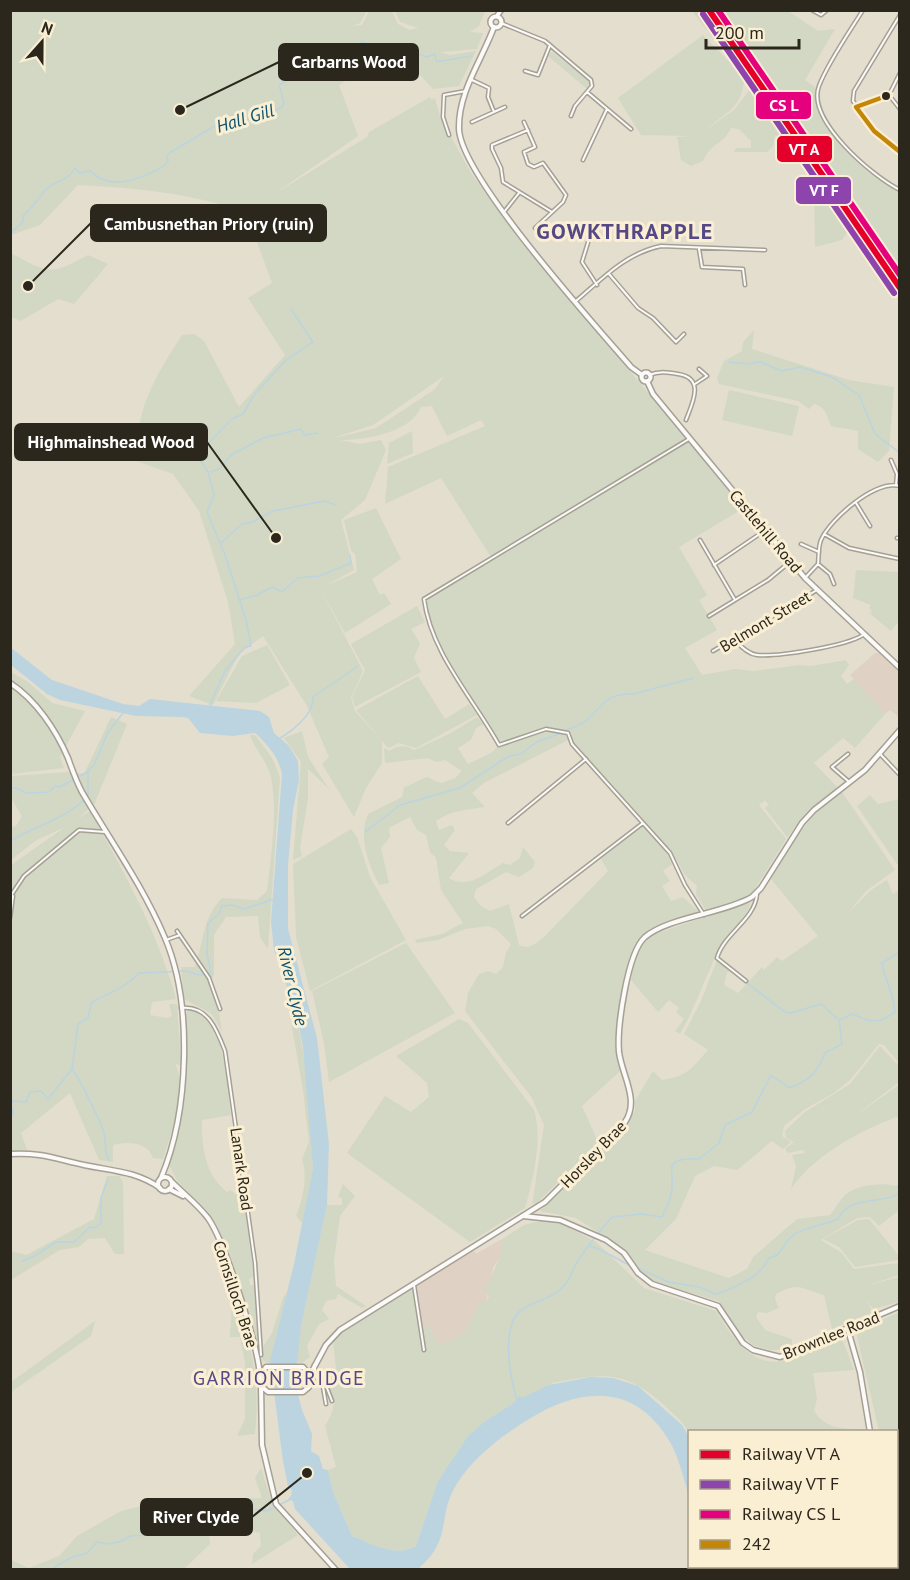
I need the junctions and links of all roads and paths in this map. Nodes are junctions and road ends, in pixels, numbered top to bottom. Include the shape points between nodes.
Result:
1 (502, 10) edge
2 (812, 10) edge
3 (828, 10) edge
4 (862, 11) edge
5 (900, 15) edge
6 (500, 20) junction
7 (494, 27) junction
8 (550, 45) junction
9 (525, 71) dead end
10 (900, 73) edge
11 (471, 80) junction
12 (466, 91) junction
13 (587, 92) junction
14 (889, 95) junction
15 (506, 107) dead end
16 (856, 107) junction
17 (607, 109) junction
18 (900, 109) edge
19 (494, 112) junction
20 (571, 116) dead end
21 (472, 122) dead end
22 (524, 122) dead end
23 (631, 129) dead end
24 (528, 130) junction
25 (449, 135) dead end
26 (900, 153) edge
27 (583, 160) dead end
28 (900, 190) edge
29 (520, 192) junction
30 (504, 212) junction
31 (552, 212) junction
32 (535, 228) dead end
33 (590, 236) dead end
34 (699, 249) junction
35 (765, 250) dead end
36 (609, 274) junction
37 (597, 285) junction
38 (745, 285) dead end
39 (576, 301) junction
40 (684, 334) dead end
41 (699, 369) dead end
42 (642, 375) junction
43 (649, 375) junction
44 (647, 381) junction
45 (695, 384) junction
46 (686, 420) dead end
47 (690, 439) junction
48 (891, 460) dead end
49 (898, 467) edge
50 (898, 485) edge
51 (856, 503) junction
52 (870, 526) dead end
53 (765, 530) junction
54 (824, 534) junction
55 (700, 540) dead end
56 (801, 544) dead end
57 (819, 552) junction
58 (900, 559) edge
59 (791, 561) junction
60 (818, 564) junction
61 (714, 565) junction
62 (838, 576) dead end
63 (805, 578) junction
64 (832, 578) junction
65 (834, 584) dead end
66 (817, 590) junction
67 (735, 600) junction
68 (709, 616) dead end
69 (863, 635) junction
70 (734, 639) junction
71 (713, 651) dead end
72 (900, 668) edge
73 (10, 683) edge
74 (900, 730) edge
75 (848, 754) dead end
76 (880, 754) junction
77 (586, 759) junction
78 (900, 775) edge
79 (850, 783) junction
80 (508, 823) dead end
81 (643, 823) junction
82 (105, 832) junction
83 (757, 893) junction
84 (12, 896) edge
85 (704, 915) junction
86 (522, 916) dead end
87 (10, 918) edge
88 (177, 931) dead end
89 (180, 935) junction
90 (166, 940) junction
91 (746, 981) dead end
92 (181, 1008) junction
93 (220, 1009) dead end
94 (10, 1154) edge
95 (165, 1165) junction
96 (161, 1178) junction
97 (148, 1180) junction
98 (171, 1180) junction
99 (160, 1188) junction
100 (169, 1190) junction
101 (189, 1199) junction
102 (523, 1216) junction
103 (413, 1283) junction
104 (900, 1306) edge
105 (848, 1330) junction
106 (424, 1350) dead end
107 (261, 1355) dead end
108 (319, 1358) junction
109 (259, 1363) junction
110 (315, 1365) junction
111 (268, 1367) junction
112 (303, 1367) junction
113 (310, 1375) junction
114 (260, 1376) junction
115 (261, 1386) junction
116 (323, 1386) junction
117 (268, 1392) junction
118 (332, 1401) dead end
119 (260, 1402) junction
120 (326, 1404) dead end
121 (870, 1430) edge
122 (336, 1569) edge

1 - 6 main road
2 - 3 street via 821,15
4 - 28 street via 819,86 819,106 837,139 861,165
5 - 16 street via 853,96
6 - 7 main road
6 - 7 main road via 491,21
6 - 8 street
7 - 11 main road
8 - 9 street via 538,75
8 - 13 street via 591,80
10 - 14 street
11 - 12 main road
11 - 19 street via 489,87
12 - 25 street via 444,95 443,117
12 - 30 main road via 459,117 463,148 474,171
13 - 17 street
13 - 20 street
14 - 16 street
14 - 18 street
15 - 19 street
16 - 26 street via 874,131
17 - 23 street
17 - 27 street
19 - 21 street
22 - 24 street
24 - 29 street via 492,145 503,182
24 - 31 street via 535,147 524,152 528,164 534,167 543,163 566,195
29 - 30 street
29 - 31 street
30 - 39 main road
31 - 32 street
33 - 37 street via 582,262
34 - 35 street
34 - 36 street via 660,246 645,250 632,255
34 - 38 street via 702,267 744,269
36 - 37 street
36 - 40 street via 638,308 676,342
37 - 39 street
39 - 42 main road
41 - 45 street via 706,376
42 - 43 main road
42 - 44 main road, Castlehill Road via 643,381
43 - 44 main road
43 - 45 street via 685,375
44 - 47 main road, Castlehill Road
45 - 46 street via 695,398
47 - 53 main road, Castlehill Road
47 - 77 street via 424,599 427,622 474,709 499,745 546,729 568,733
48 - 49 street
49 - 50 street
50 - 51 street via 878,487
51 - 52 street
51 - 54 street
53 - 59 main road, Castlehill Road
53 - 61 street
54 - 57 street
54 - 58 street via 843,546
55 - 61 street
56 - 57 street
57 - 60 street
59 - 63 main road, Castlehill Road
59 - 67 street
60 - 63 street
60 - 64 street
61 - 67 street
62 - 64 street
63 - 66 main road, Castlehill Road
64 - 65 street
66 - 69 main road, Castlehill Road
66 - 70 street, Belmont Street
67 - 68 street
69 - 70 street via 825,648 757,655 740,647
69 - 72 main road, Castlehill Road
70 - 71 street, Belmont Street
73 - 82 main road via 25,694 51,726 76,782
74 - 76 main road
75 - 79 street via 832,767
76 - 78 street
76 - 79 main road
77 - 80 street
77 - 81 street
79 - 83 main road via 802,823
81 - 85 street via 670,853
81 - 86 street
82 - 84 street via 80,830 24,876
82 - 90 main road
83 - 85 main road, Horsley Brae via 746,901
83 - 91 street via 748,915 724,942 717,958
84 - 87 street
85 - 102 main road, Horsley Brae via 663,928 641,942 627,983 619,1050 632,1100 630,1115 557,1191
88 - 89 street
89 - 90 street
89 - 93 street via 209,978
90 - 92 main road via 178,979
92 - 95 main road via 182,1083
92 - 107 street, Lanark Road via 200,1010 208,1017 225,1051 255,1263
94 - 97 main road via 45,1154
95 - 96 main road
95 - 98 main road
96 - 97 main road
96 - 98 main road
96 - 99 main road
97 - 99 main road
98 - 100 main road
98 - 101 main road, Cornsilloch Brae
99 - 100 main road, Cornsilloch Brae
100 - 101 main road, Cornsilloch Brae
101 - 109 main road, Cornsilloch Brae via 209,1220 219,1238
102 - 103 main road, Horsley Brae
102 - 105 main road, Brownlee Road via 560,1220 600,1238 624,1253 638,1273 652,1284 718,1306 743,1343 766,1355 780,1357
103 - 106 street
103 - 108 main road, Horsley Brae via 340,1330
104 - 105 main road, Brownlee Road
105 - 121 main road
108 - 110 main road, Horsley Brae
108 - 112 main road, Horsley Brae
109 - 111 main road, Cornsilloch Brae
109 - 114 main road, Cornsilloch Brae
110 - 113 main road, Horsley Brae
110 - 116 street via 318,1382
111 - 112 main road
111 - 114 main road
112 - 113 main road
113 - 117 main road, Horsley Brae via 309,1387 302,1392
114 - 115 main road, Cornsilloch Brae
115 - 117 main road
115 - 119 main road
116 - 118 street
116 - 120 street
117 - 119 main road
119 - 122 main road via 261,1445 276,1504

